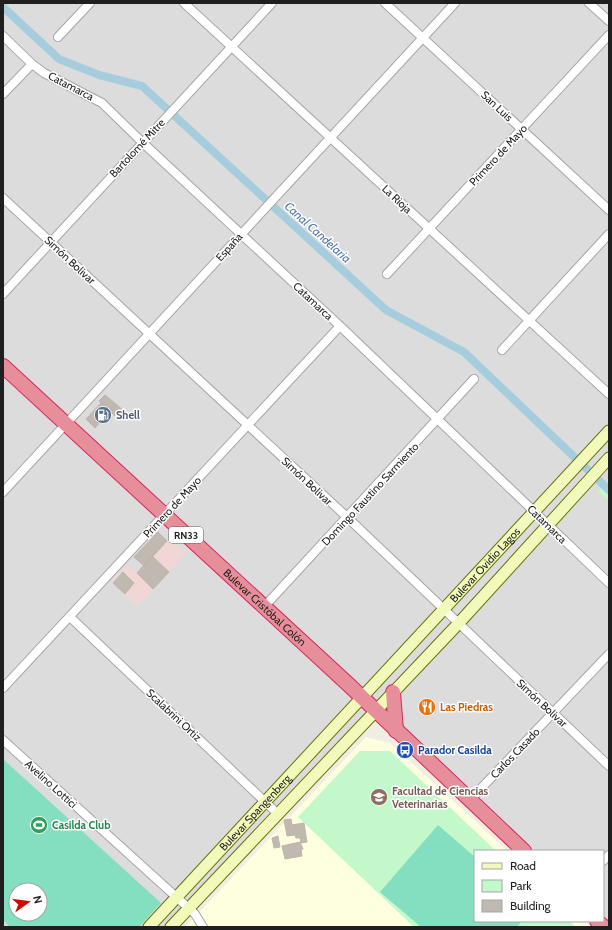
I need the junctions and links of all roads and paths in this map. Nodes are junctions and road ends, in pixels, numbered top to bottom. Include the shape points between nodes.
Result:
1 (90, 3) edge
2 (184, 3) edge
3 (272, 3) edge
4 (385, 3) edge
5 (455, 3) edge
6 (589, 3) edge
7 (609, 21) edge
8 (609, 35) edge
9 (3, 36) edge
10 (58, 37) dead end
11 (423, 38) junction
12 (232, 46) junction
13 (32, 64) junction
14 (3, 94) edge
15 (522, 129) junction
16 (330, 137) junction
17 (142, 142) junction
18 (3, 198) edge
19 (609, 210) edge
20 (430, 229) junction
21 (241, 234) junction
22 (609, 234) edge
23 (51, 242) junction
24 (387, 274) dead end
25 (3, 294) edge
26 (529, 320) junction
27 (340, 326) junction
28 (150, 334) junction
29 (502, 350) dead end
30 (3, 366) edge
31 (474, 379) dead end
32 (609, 394) edge
33 (438, 420) junction
34 (65, 425) junction
35 (248, 426) junction
36 (609, 432) edge
37 (607, 460) edge
38 (3, 492) edge
39 (534, 512) junction
40 (165, 515) junction
41 (348, 518) junction
42 (548, 526) junction
43 (609, 583) edge
44 (264, 607) junction
45 (443, 610) junction
46 (70, 616) junction
47 (458, 624) junction
48 (609, 654) edge
49 (3, 688) edge
50 (393, 692) junction
51 (361, 698) junction
52 (376, 712) junction
53 (552, 713) junction
54 (396, 731) junction
55 (3, 740) edge
56 (609, 766) edge
57 (470, 800) junction
58 (265, 801) junction
59 (278, 814) junction
60 (523, 850) edge
61 (176, 897) junction
62 (188, 909) junction
63 (149, 927) edge
64 (171, 927) edge
65 (204, 927) edge

1 - 10 street
2 - 12 street, La Rioja
3 - 12 street, Bartolomé Mitre
4 - 11 street, San Luis
5 - 11 street, España
6 - 7 street
8 - 15 street, Primero de Mayo
9 - 13 street, Catamarca
11 - 15 street, San Luis
11 - 16 street, España
12 - 16 street, La Rioja
12 - 17 street, Bartolomé Mitre
13 - 14 street
13 - 17 street, Catamarca via 44,73 96,98
15 - 19 street, San Luis
15 - 20 street, Primero de Mayo
16 - 20 street, La Rioja
16 - 21 street, España
17 - 21 street, Catamarca
17 - 23 street, Bartolomé Mitre
18 - 23 street, Simón Bolivar
20 - 24 street, Primero de Mayo
20 - 26 street, La Rioja
21 - 27 street, Catamarca
21 - 28 street, España
22 - 26 street
23 - 25 street, Bartolomé Mitre
23 - 28 street, Simón Bolivar
26 - 29 street
26 - 32 street, La Rioja
27 - 33 street, Catamarca
27 - 35 street, Primero de Mayo
28 - 34 street, España
28 - 35 street, Simón Bolivar
30 - 34 highway, Bulevar Cristóbal Colón / RN33
31 - 33 street, Domingo Faustino Sarmiento
33 - 39 street, Catamarca
33 - 41 street, Domingo Faustino Sarmiento
34 - 38 street, España
34 - 40 highway, Bulevar Cristóbal Colón / RN33
35 - 40 street, Primero de Mayo
35 - 41 street, Simón Bolivar
36 - 39 main road, Bulevar Ovidio Lagos
37 - 42 main road, Bulevar Ovidio Lagos
39 - 42 street, Catamarca
39 - 45 main road, Bulevar Ovidio Lagos
40 - 44 highway, Bulevar Cristóbal Colón / RN33
40 - 46 street, Primero de Mayo
41 - 44 street, Domingo Faustino Sarmiento
41 - 45 street, Simón Bolivar
42 - 43 street, Catamarca
42 - 47 main road, Bulevar Ovidio Lagos
44 - 51 highway, Bulevar Cristóbal Colón / RN33
45 - 47 street, Simón Bolivar
45 - 51 main road, Bulevar Ovidio Lagos
46 - 49 street, Primero de Mayo
46 - 58 street, Scalabrini Ortiz
47 - 50 main road, Bulevar Ovidio Lagos
47 - 53 street, Simón Bolivar
48 - 53 street, Carlos Casado
50 - 52 main road, Bulevar Ovidio Lagos
50 - 54 highway
51 - 52 highway, Bulevar Cristóbal Colón / RN33
51 - 58 main road, Bulevar Spangenberg
52 - 54 highway, Bulevar Cristóbal Colón / RN33
52 - 59 main road, Bulevar Spangenberg
53 - 56 street, Simón Bolivar
53 - 57 street, Carlos Casado
54 - 57 highway, Bulevar Cristóbal Colón / RN33
55 - 61 street, Avelino Lottici
57 - 60 highway, Bulevar Cristóbal Colón / RN33
58 - 59 street, Scalabrini Ortiz
58 - 61 main road, Bulevar Spangenberg
59 - 62 main road, Bulevar Spangenberg
61 - 62 street, Avelino Lottici
61 - 63 main road, Bulevar Spangenberg
62 - 64 main road, Bulevar Spangenberg
62 - 65 street, Avelino Lottici via 196,914

